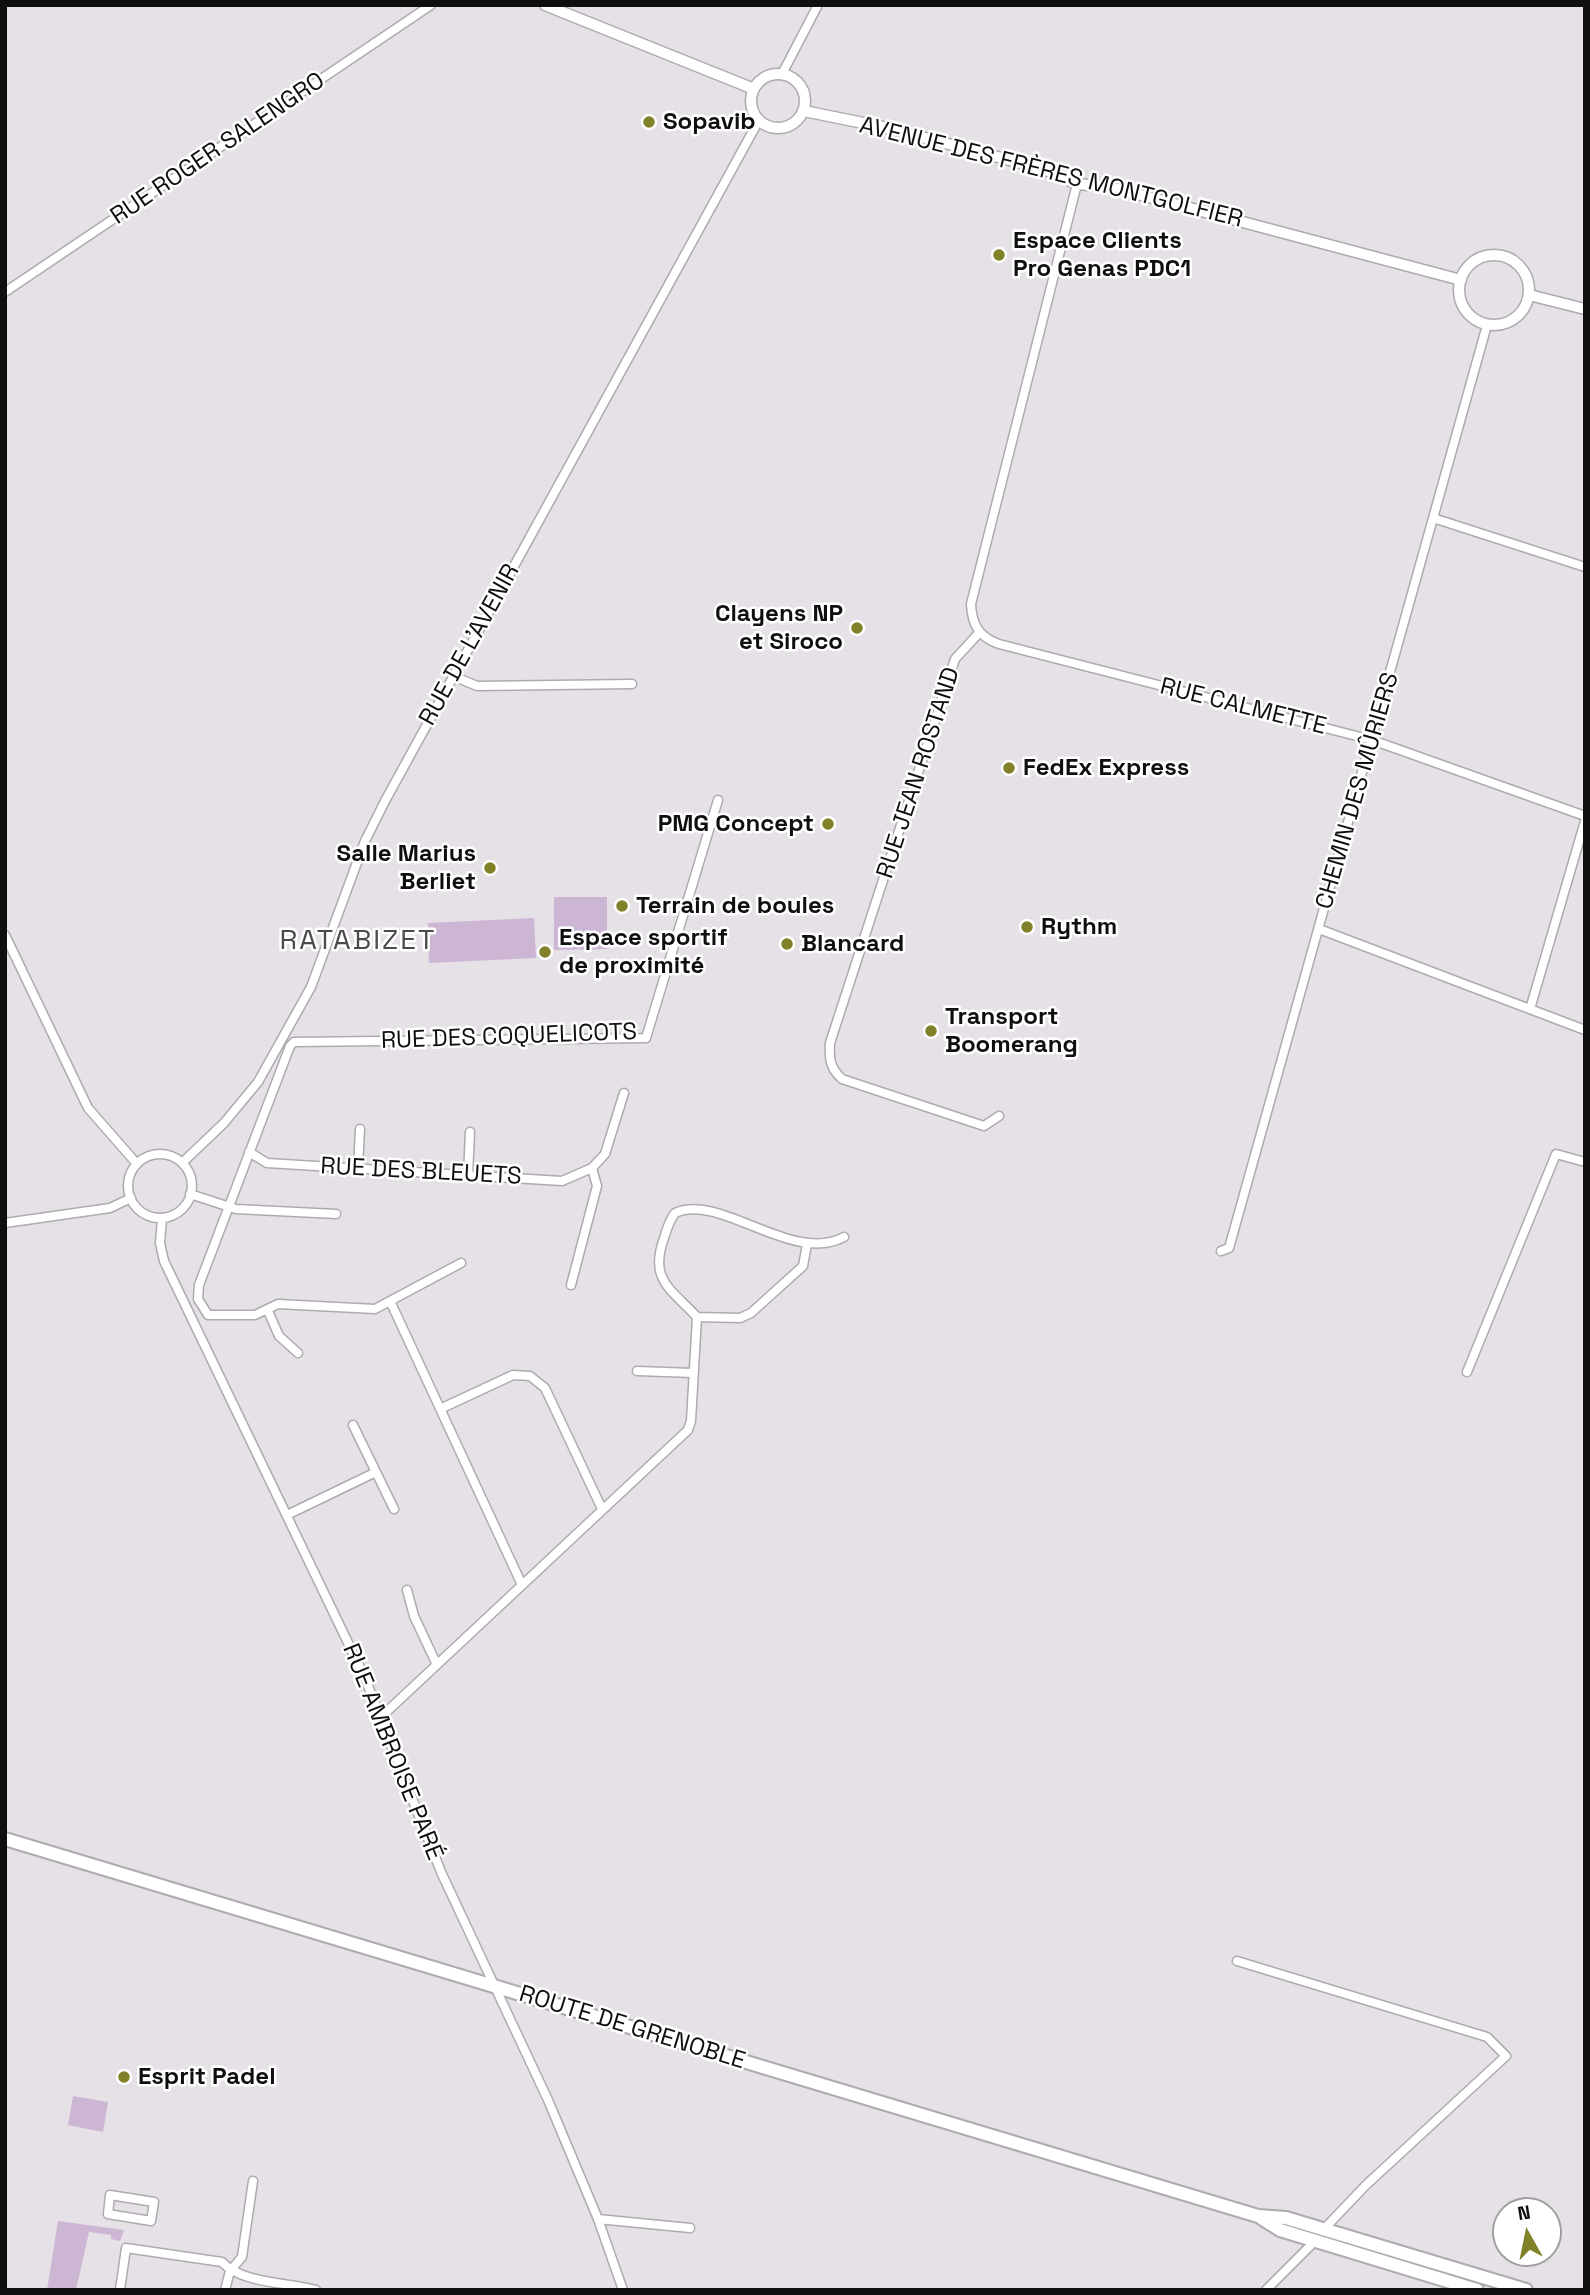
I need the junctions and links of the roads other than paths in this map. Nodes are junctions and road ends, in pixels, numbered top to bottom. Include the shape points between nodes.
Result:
1 (545, 5) edge
2 (818, 5) edge
3 (426, 7) edge
4 (782, 74) junction
5 (754, 89) junction
6 (804, 111) junction
7 (759, 120) junction
8 (1077, 184) junction
9 (1461, 280) junction
10 (5, 292) edge
11 (1529, 295) junction
12 (1585, 309) edge
13 (1487, 325) junction
14 (1433, 519) junction
15 (1585, 567) edge
16 (979, 633) junction
17 (453, 676) junction
18 (632, 684) dead end
19 (1372, 740) junction
20 (719, 800) dead end
21 (1585, 816) edge
22 (1585, 821) edge
23 (1319, 929) junction
24 (5, 935) edge
25 (1530, 1009) junction
26 (1585, 1030) edge
27 (624, 1093) dead end
28 (999, 1116) dead end
29 (359, 1129) dead end
30 (470, 1132) dead end
31 (249, 1152) junction
32 (1585, 1162) edge
33 (182, 1163) junction
34 (138, 1164) junction
35 (592, 1168) junction
36 (358, 1169) junction
37 (468, 1175) junction
38 (190, 1194) junction
39 (131, 1198) junction
40 (228, 1207) junction
41 (336, 1214) dead end
42 (162, 1219) junction
43 (5, 1223) edge
44 (844, 1237) dead end
45 (807, 1244) junction
46 (1221, 1251) dead end
47 (461, 1263) dead end
48 (571, 1285) dead end
49 (391, 1303) junction
50 (268, 1311) junction
51 (697, 1317) junction
52 (298, 1353) dead end
53 (637, 1371) dead end
54 (1467, 1372) dead end
55 (693, 1373) junction
56 (440, 1409) junction
57 (353, 1425) dead end
58 (376, 1472) junction
59 (394, 1509) dead end
60 (602, 1509) junction
61 (287, 1516) junction
62 (522, 1585) junction
63 (407, 1590) dead end
64 (437, 1665) junction
65 (382, 1716) junction
66 (5, 1839) edge
67 (1237, 1961) dead end
68 (492, 1986) junction
69 (253, 2181) dead end
70 (107, 2214) joint
71 (1258, 2216) junction
72 (598, 2219) junction
73 (690, 2228) dead end
74 (1324, 2229) junction
75 (1315, 2241) junction
76 (230, 2271) junction
77 (1422, 2273) junction
78 (120, 2290) edge
79 (225, 2290) edge
80 (317, 2290) edge
81 (624, 2290) edge
82 (1266, 2290) edge
83 (1477, 2290) edge
84 (1501, 2290) edge
85 (1525, 2290) edge

1 - 5 street
2 - 4 street
3 - 10 street, RUE ROGER SALENGRO
4 - 5 street via 768,75
4 - 6 street via 802,87
5 - 7 street via 751,105
6 - 7 street via 794,123 780,128
6 - 8 street, AVENUE DES FRÈRES MONTGOLFIER via 1030,165
7 - 17 street, RUE DE L'AVENIR
8 - 9 street, AVENUE DES FRÈRES MONTGOLFIER via 1111,187
8 - 16 street via 971,604
9 - 11 street via 1474,262 1496,256 1517,264
9 - 13 street via 1459,291 1467,313
11 - 12 street
11 - 13 street via 1515,319
13 - 14 street, CHEMIN DES MÛRIERS
14 - 15 street
14 - 19 street, CHEMIN DES MÛRIERS
16 - 19 street, RUE CALMETTE via 999,644
16 - 28 street, RUE JEAN ROSTAND via 956,659 830,1043 829,1059 834,1072 855,1084 984,1126
17 - 18 street via 477,686
17 - 33 street, RUE DE L'AVENIR via 365,841 311,987 258,1082
19 - 21 street, RUE CALMETTE
19 - 23 street, CHEMIN DES MÛRIERS
20 - 31 street, RUE DES COQUELICOTS via 646,1038 294,1042
22 - 25 street
23 - 25 street
23 - 46 street, CHEMIN DES MÛRIERS via 1229,1248
24 - 34 street via 88,1108
25 - 26 street
27 - 35 street via 605,1154
29 - 36 street
30 - 37 street
31 - 36 street, RUE DES BLEUETS via 267,1163
31 - 40 street
32 - 54 street via 1556,1154
33 - 34 street via 162,1153 147,1156
33 - 38 street via 190,1176
34 - 39 street via 129,1183
35 - 37 street, RUE DES BLEUETS via 562,1181
35 - 48 street via 597,1185
36 - 37 street, RUE DES BLEUETS
38 - 40 street
38 - 42 street via 183,1208
39 - 42 street via 146,1216
39 - 43 street via 110,1208
40 - 41 street
40 - 50 street via 198,1299 208,1315
42 - 61 street, RUE AMBROISE PARÉ via 164,1261
44 - 45 street via 830,1244
45 - 51 street via 803,1266 751,1313 740,1318
45 - 51 street via 695,1208 675,1213 657,1268 662,1280
47 - 49 street
49 - 50 street via 357,1310 278,1304
49 - 56 street
50 - 52 street via 279,1336
51 - 55 street
53 - 55 street
55 - 60 street via 688,1430
56 - 60 street via 513,1375 530,1376 545,1388
56 - 62 street
57 - 58 street
58 - 59 street
58 - 61 street
60 - 62 street
61 - 65 street, RUE AMBROISE PARÉ
62 - 64 street
63 - 64 street
64 - 65 street
65 - 68 street, RUE AMBROISE PARÉ via 441,1872
66 - 68 main road, ROUTE DE GRENOBLE
67 - 74 street via 1487,2038 1506,2056
68 - 71 main road, ROUTE DE GRENOBLE
68 - 72 street, RUE AMBROISE PARÉ via 548,2100
69 - 76 street via 242,2257
70 - 70 street via 151,2221 154,2202 110,2195
71 - 74 main road, ROUTE DE GRENOBLE
71 - 75 main road, ROUTE DE GRENOBLE via 1280,2230
72 - 73 street
72 - 81 street, RUE AMBROISE PARÉ
74 - 85 main road, ROUTE DE GRENOBLE
75 - 77 main road, ROUTE DE GRENOBLE
75 - 82 street
76 - 78 street via 222,2262 126,2248
76 - 79 street
76 - 80 street
77 - 83 main road, ROUTE DE GRENOBLE
77 - 84 main road

